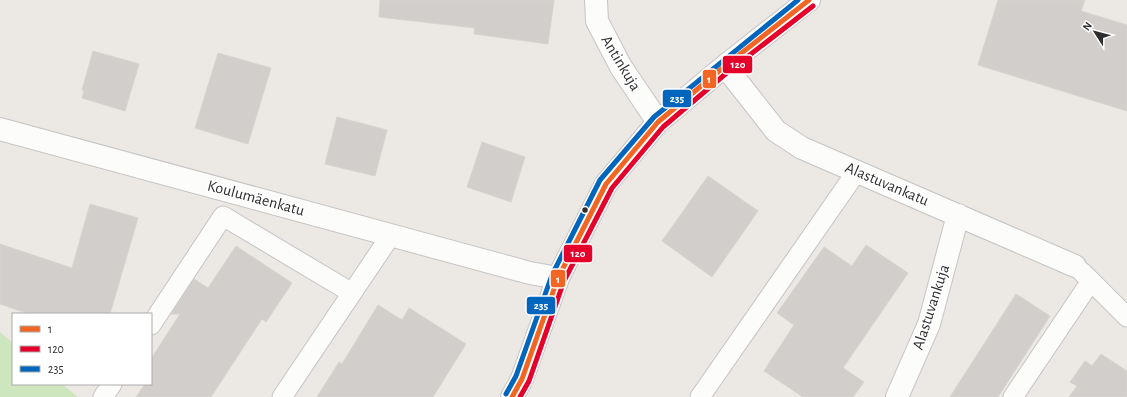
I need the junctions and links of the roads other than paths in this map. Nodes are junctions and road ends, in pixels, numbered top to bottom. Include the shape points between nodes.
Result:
1 (596, 0) edge
2 (809, 0) edge
3 (725, 66) junction
4 (658, 122) junction
5 (0, 129) edge
6 (857, 171) junction
7 (958, 215) junction
8 (391, 235) junction
9 (1075, 266) joint
10 (558, 278) junction
11 (1091, 281) junction
12 (352, 293) junction
13 (1127, 317) edge
14 (152, 323) edge
15 (111, 385) edge
16 (103, 397) edge
17 (282, 397) edge
18 (512, 397) edge
19 (700, 397) edge
20 (897, 397) edge
21 (1013, 397) edge

1 - 4 street, Antinkuja via 597,21 621,67
2 - 3 street
3 - 4 street
3 - 6 street, Alastuvankatu via 776,130 802,148
4 - 10 street via 606,184
5 - 8 street, Koulumäenkatu
6 - 7 street, Alastuvankatu
6 - 19 lane
7 - 9 street, Alastuvankatu
7 - 20 street, Alastuvankuja via 929,324
8 - 10 street, Koulumäenkatu via 530,273
8 - 12 lane
9 - 11 lane
10 - 18 street via 522,379
11 - 13 lane
11 - 21 lane
12 - 14 lane via 223,216
12 - 17 lane
15 - 16 lane

